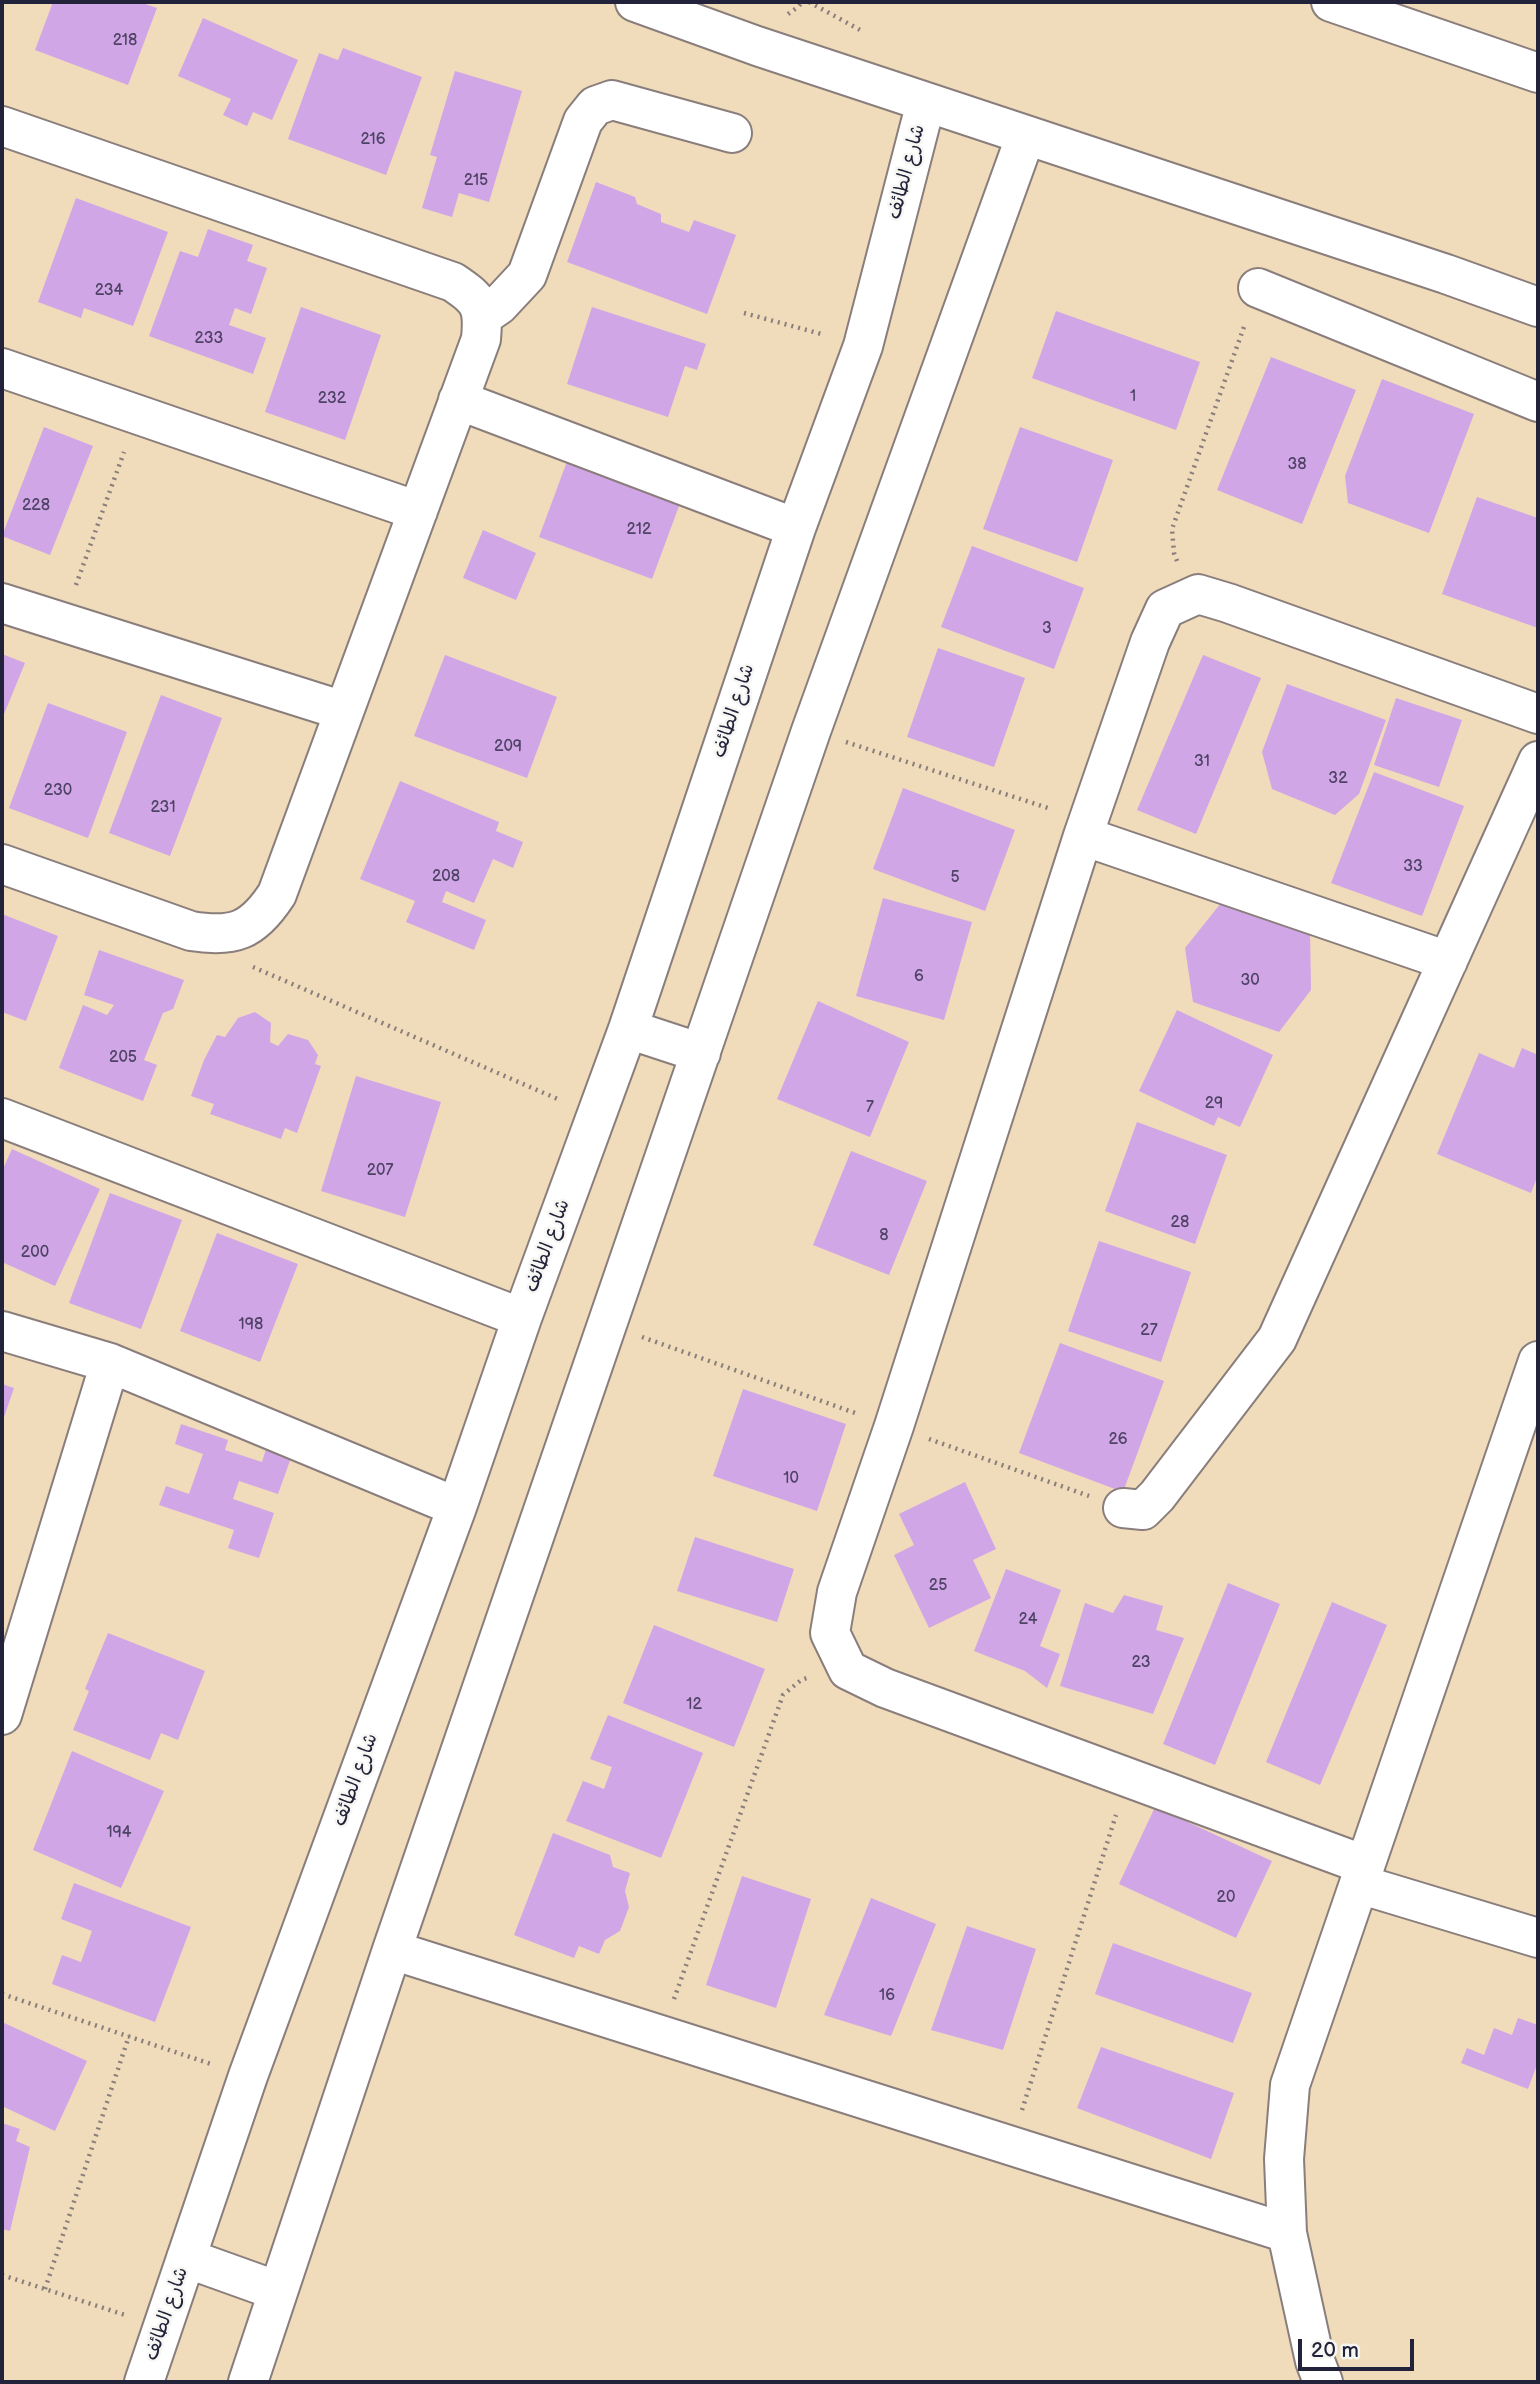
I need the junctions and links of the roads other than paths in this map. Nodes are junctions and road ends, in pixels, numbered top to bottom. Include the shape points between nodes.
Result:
1 (635, 2) edge
2 (1331, 2) edge
3 (1538, 73) edge
4 (926, 102) junction
5 (2, 126) edge
6 (732, 133) dead end
7 (1026, 135) junction
8 (1258, 288) road end
9 (1538, 307) edge
10 (483, 316) junction
11 (2, 368) edge
12 (458, 400) junction
13 (1538, 402) edge
14 (418, 511) junction
15 (796, 528) junction
16 (2, 603) edge
17 (344, 711) junction
18 (1538, 714) edge
19 (1538, 761) edge
20 (1086, 829) junction
21 (2, 864) edge
22 (1448, 961) junction
23 (628, 1029) junction
24 (701, 1053) junction
25 (2, 1118) edge
26 (522, 1318) junction
27 (2, 1331) edge
28 (1538, 1361) edge
29 (110, 1363) junction
30 (457, 1507) junction
31 (1123, 1508) dead end
32 (2, 1715) edge
33 (1362, 1875) junction
34 (1538, 1938) edge
35 (392, 1950) junction
36 (1287, 2234) junction
37 (186, 2258) junction
38 (278, 2291) junction
39 (144, 2382) edge
40 (248, 2382) edge
41 (1323, 2382) edge

1 - 4 street
2 - 3 street
4 - 7 street
4 - 15 street, شارع الطائف via 863,346
5 - 10 street via 453,282 472,295
6 - 10 street via 612,100 595,106 583,121 527,275
7 - 9 street
7 - 24 street via 811,731
8 - 13 street
10 - 12 street via 481,340
11 - 14 street
12 - 14 street
12 - 15 street
14 - 17 street
15 - 23 street, شارع الطائف
16 - 17 street
17 - 21 street via 277,894 263,916 242,930 216,935 191,931
18 - 20 street via 1198,594 1165,609
19 - 22 street
20 - 22 street
20 - 33 street via 836,1592 830,1633 848,1670 885,1688 1128,1777
22 - 31 street via 1277,1339 1157,1496 1143,1510
23 - 24 street
23 - 26 street, شارع الطائف
24 - 35 street
25 - 26 street
26 - 30 street, شارع الطائف
27 - 29 street
28 - 33 street
29 - 30 street
29 - 32 street
30 - 37 street, شارع الطائف
33 - 34 street
33 - 36 street via 1290,2085 1284,2159
35 - 36 street
35 - 38 street
36 - 41 street
37 - 38 street
37 - 39 street, شارع الطائف
38 - 40 street

